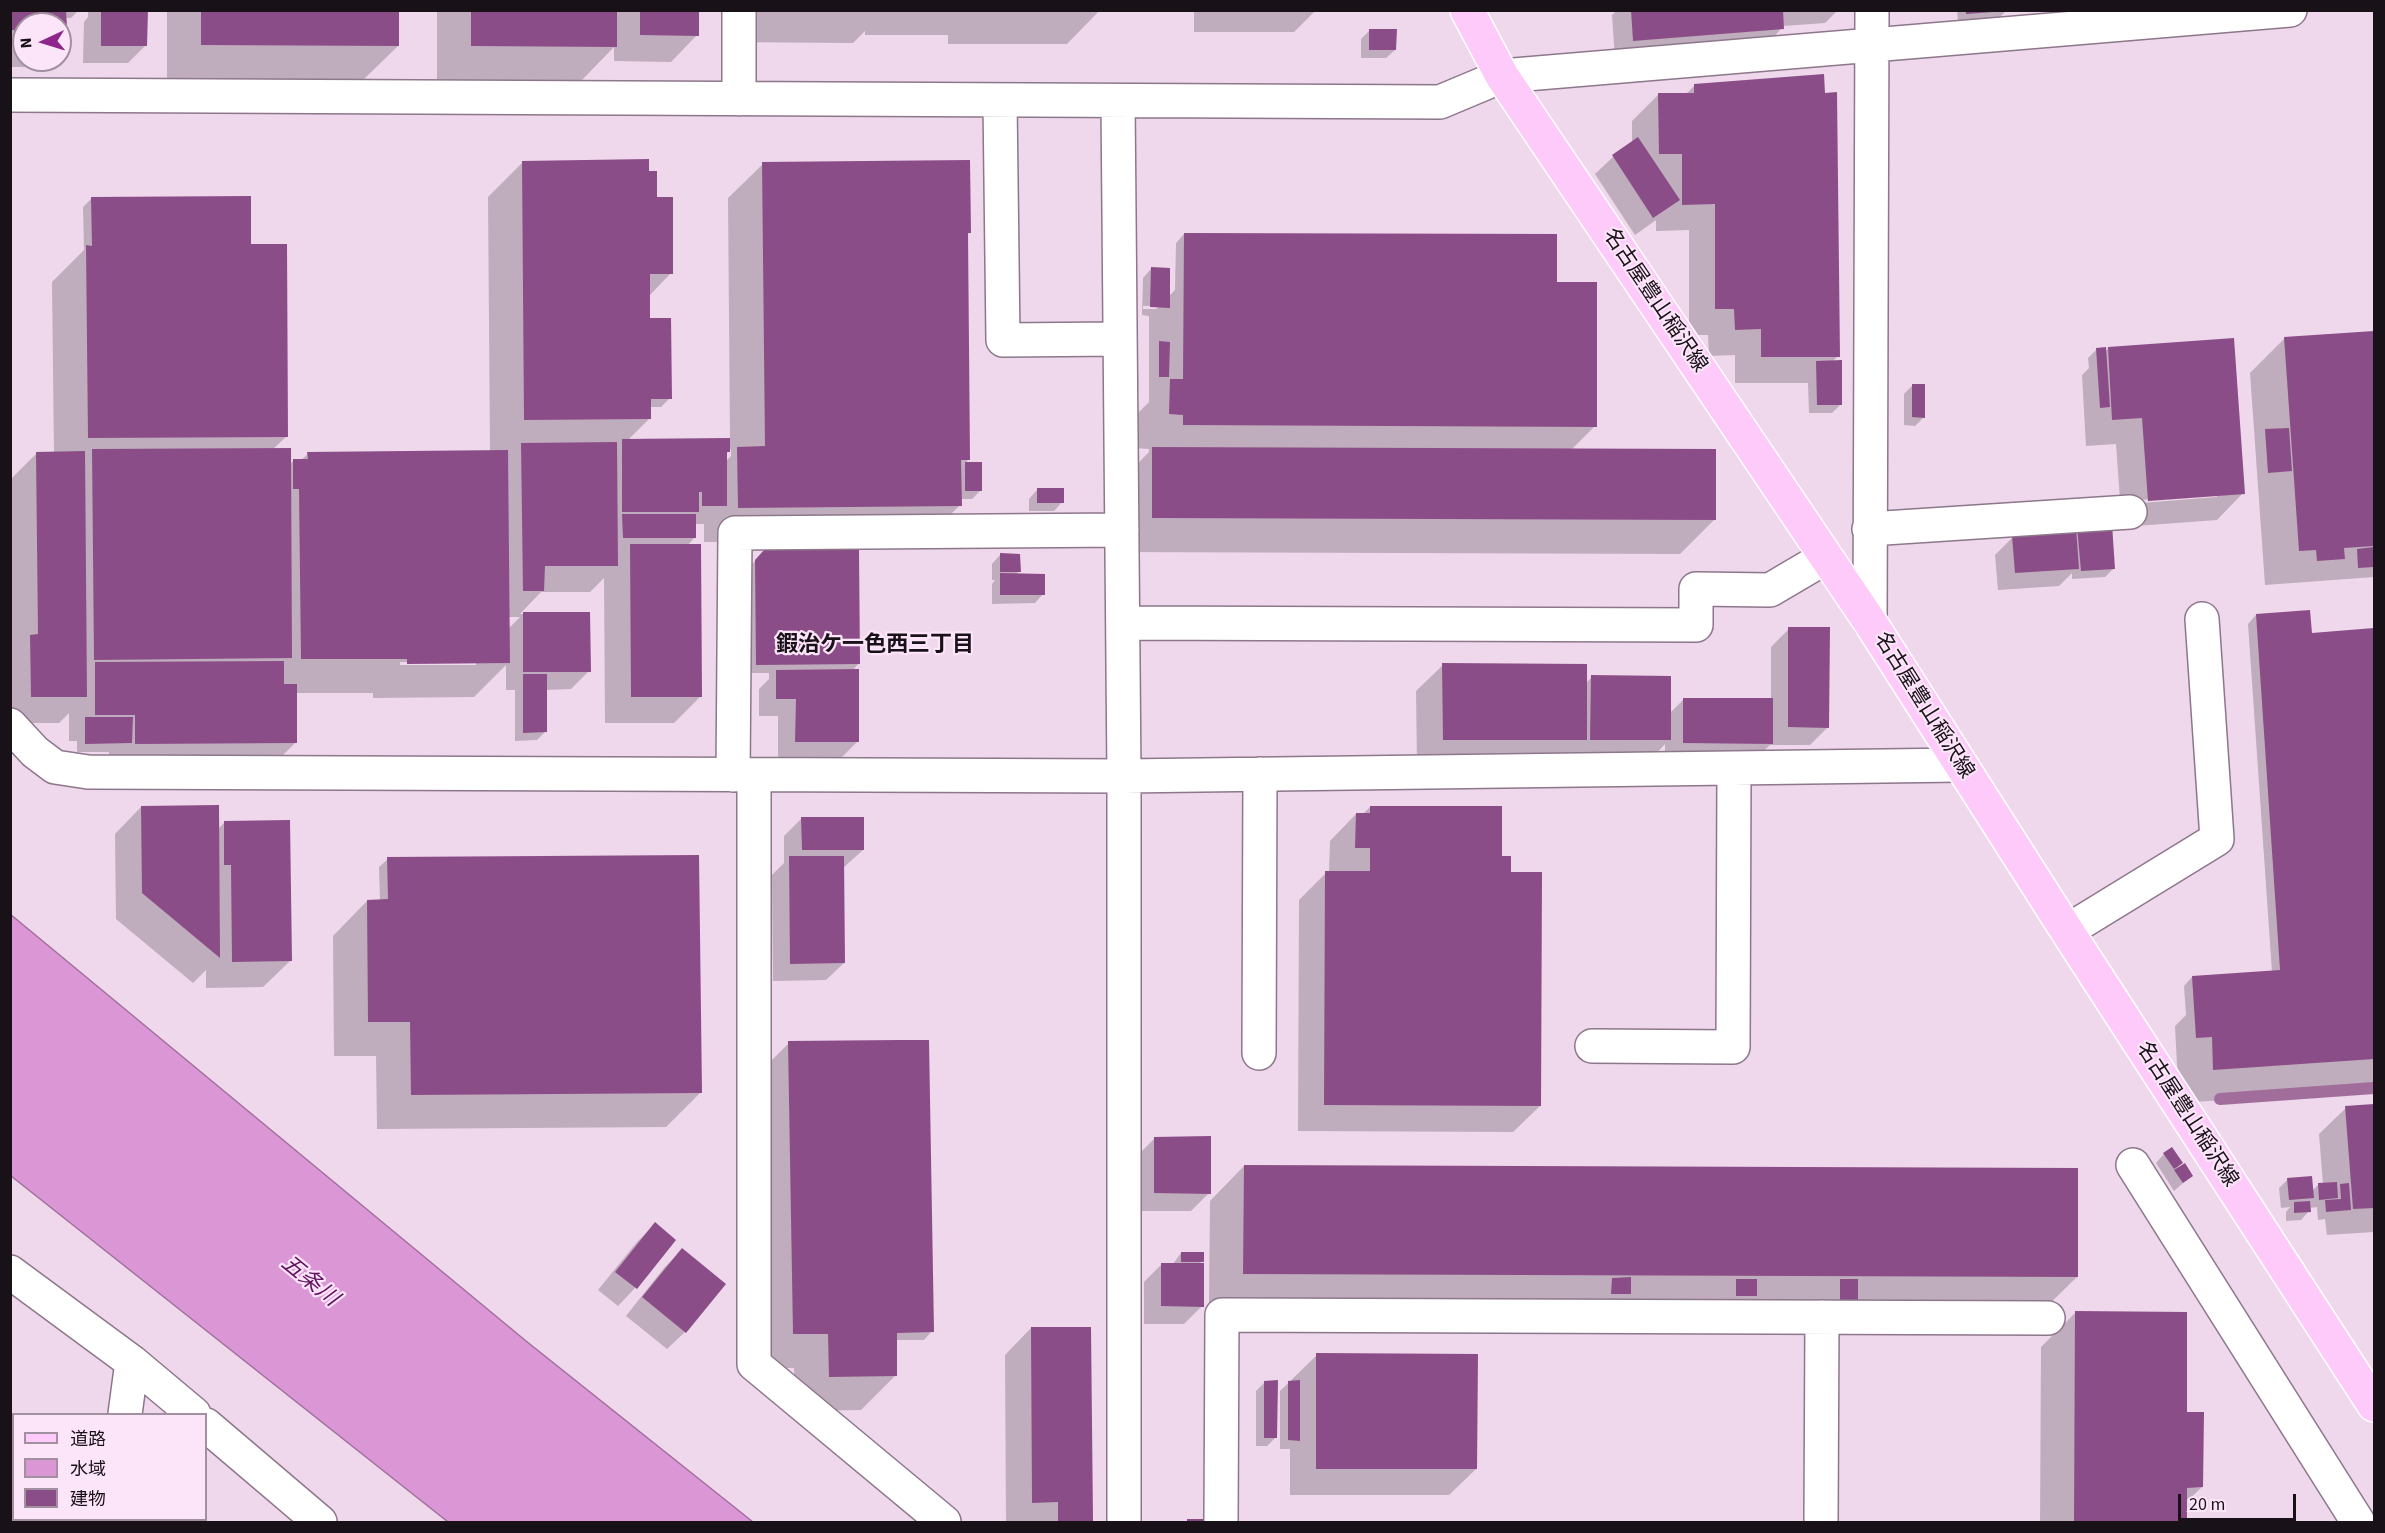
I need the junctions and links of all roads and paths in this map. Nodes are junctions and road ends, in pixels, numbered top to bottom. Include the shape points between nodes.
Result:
1 (739, 10) edge
2 (1467, 10) edge
3 (1872, 10) edge
4 (2290, 10) edge
5 (1872, 47) junction
6 (1502, 76) junction
7 (10, 95) edge
8 (739, 99) junction
9 (1000, 100) junction
10 (1118, 100) junction
11 (1120, 339) junction
12 (2130, 512) dead end
13 (1869, 529) junction
14 (1122, 530) junction
15 (1826, 557) junction
16 (2202, 619) dead end
17 (1870, 622) junction
18 (1123, 623) junction
19 (10, 725) edge
20 (1960, 765) junction
21 (1734, 768) junction
22 (1260, 774) junction
23 (744, 775) junction
24 (1124, 776) junction
25 (2067, 931) junction
26 (1592, 1046) dead end
27 (1259, 1053) dead end
28 (2133, 1165) dead end
29 (10, 1272) edge
30 (1822, 1317) junction
31 (2048, 1318) dead end
32 (132, 1362) junction
33 (2374, 1405) edge
34 (125, 1413) edge
35 (193, 1413) edge
36 (207, 1426) edge
37 (320, 1522) edge
38 (944, 1522) edge
39 (1124, 1522) edge
40 (1221, 1522) edge
41 (1821, 1522) edge
42 (2358, 1522) edge

1 - 8 street
2 - 6 main road, 名古屋豊山稲沢線
3 - 5 street
4 - 5 street
5 - 6 street
5 - 13 street
6 - 10 street via 1440,102
6 - 15 main road, 名古屋豊山稲沢線
7 - 8 street
8 - 9 street
9 - 10 street
9 - 11 street via 1003,340
10 - 11 street
11 - 14 street
12 - 13 street
13 - 17 street
14 - 18 street
14 - 23 street via 735,533
15 - 17 main road, 名古屋豊山稲沢線
15 - 18 street via 1770,590 1696,589 1696,625
16 - 25 street via 2217,839
17 - 20 main road, 名古屋豊山稲沢線
18 - 24 street
19 - 23 street via 55,767 88,772
20 - 21 street
20 - 25 main road, 名古屋豊山稲沢線
21 - 22 street
21 - 26 street via 1733,1047
22 - 24 street
22 - 27 street
23 - 24 street
23 - 38 street via 754,1364
24 - 39 street
25 - 33 main road, 名古屋豊山稲沢線
28 - 42 street
29 - 32 street
30 - 31 street
30 - 40 street via 1222,1315
30 - 41 street
32 - 34 street
32 - 35 street
36 - 37 street

